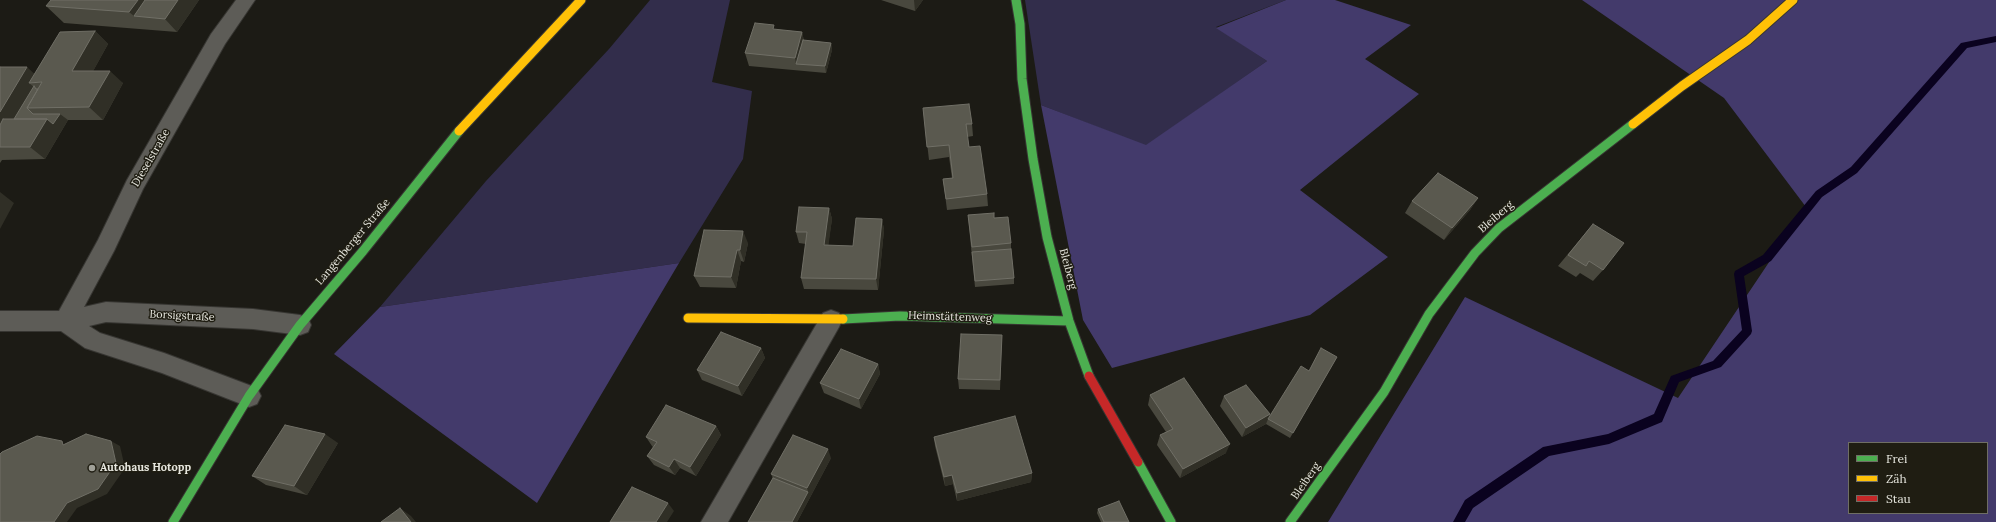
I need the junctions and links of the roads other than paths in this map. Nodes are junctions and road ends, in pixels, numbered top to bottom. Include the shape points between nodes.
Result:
1 (246, 0) edge
2 (581, 0) edge
3 (1016, 0) edge
4 (1793, 0) edge
5 (688, 318) dead end
6 (831, 320) junction
7 (0, 321) edge
8 (64, 321) junction
9 (1069, 321) junction
10 (300, 325) junction
11 (249, 396) junction
12 (173, 522) edge
13 (714, 522) edge
14 (1171, 522) edge
15 (1290, 522) edge

1 - 8 street, Dieselstraße via 218,39 134,186 106,245
2 - 10 street, Langenberger Straße via 473,114
3 - 9 street, Bleiberg via 1020,24 1022,79 1033,159 1047,237
4 - 15 street, Bleiberg via 1748,40 1682,86 1499,228 1475,252 1429,314 1384,392
5 - 6 street, Heimstättenweg
6 - 9 street, Heimstättenweg via 900,316
6 - 13 street
7 - 8 street, Borsigstraße
8 - 10 street, Borsigstraße via 106,312 253,319
8 - 11 street via 93,341 164,363
9 - 14 street, Bleiberg via 1089,375
10 - 11 street, Langenberger Straße
11 - 12 street, Langenberger Straße

